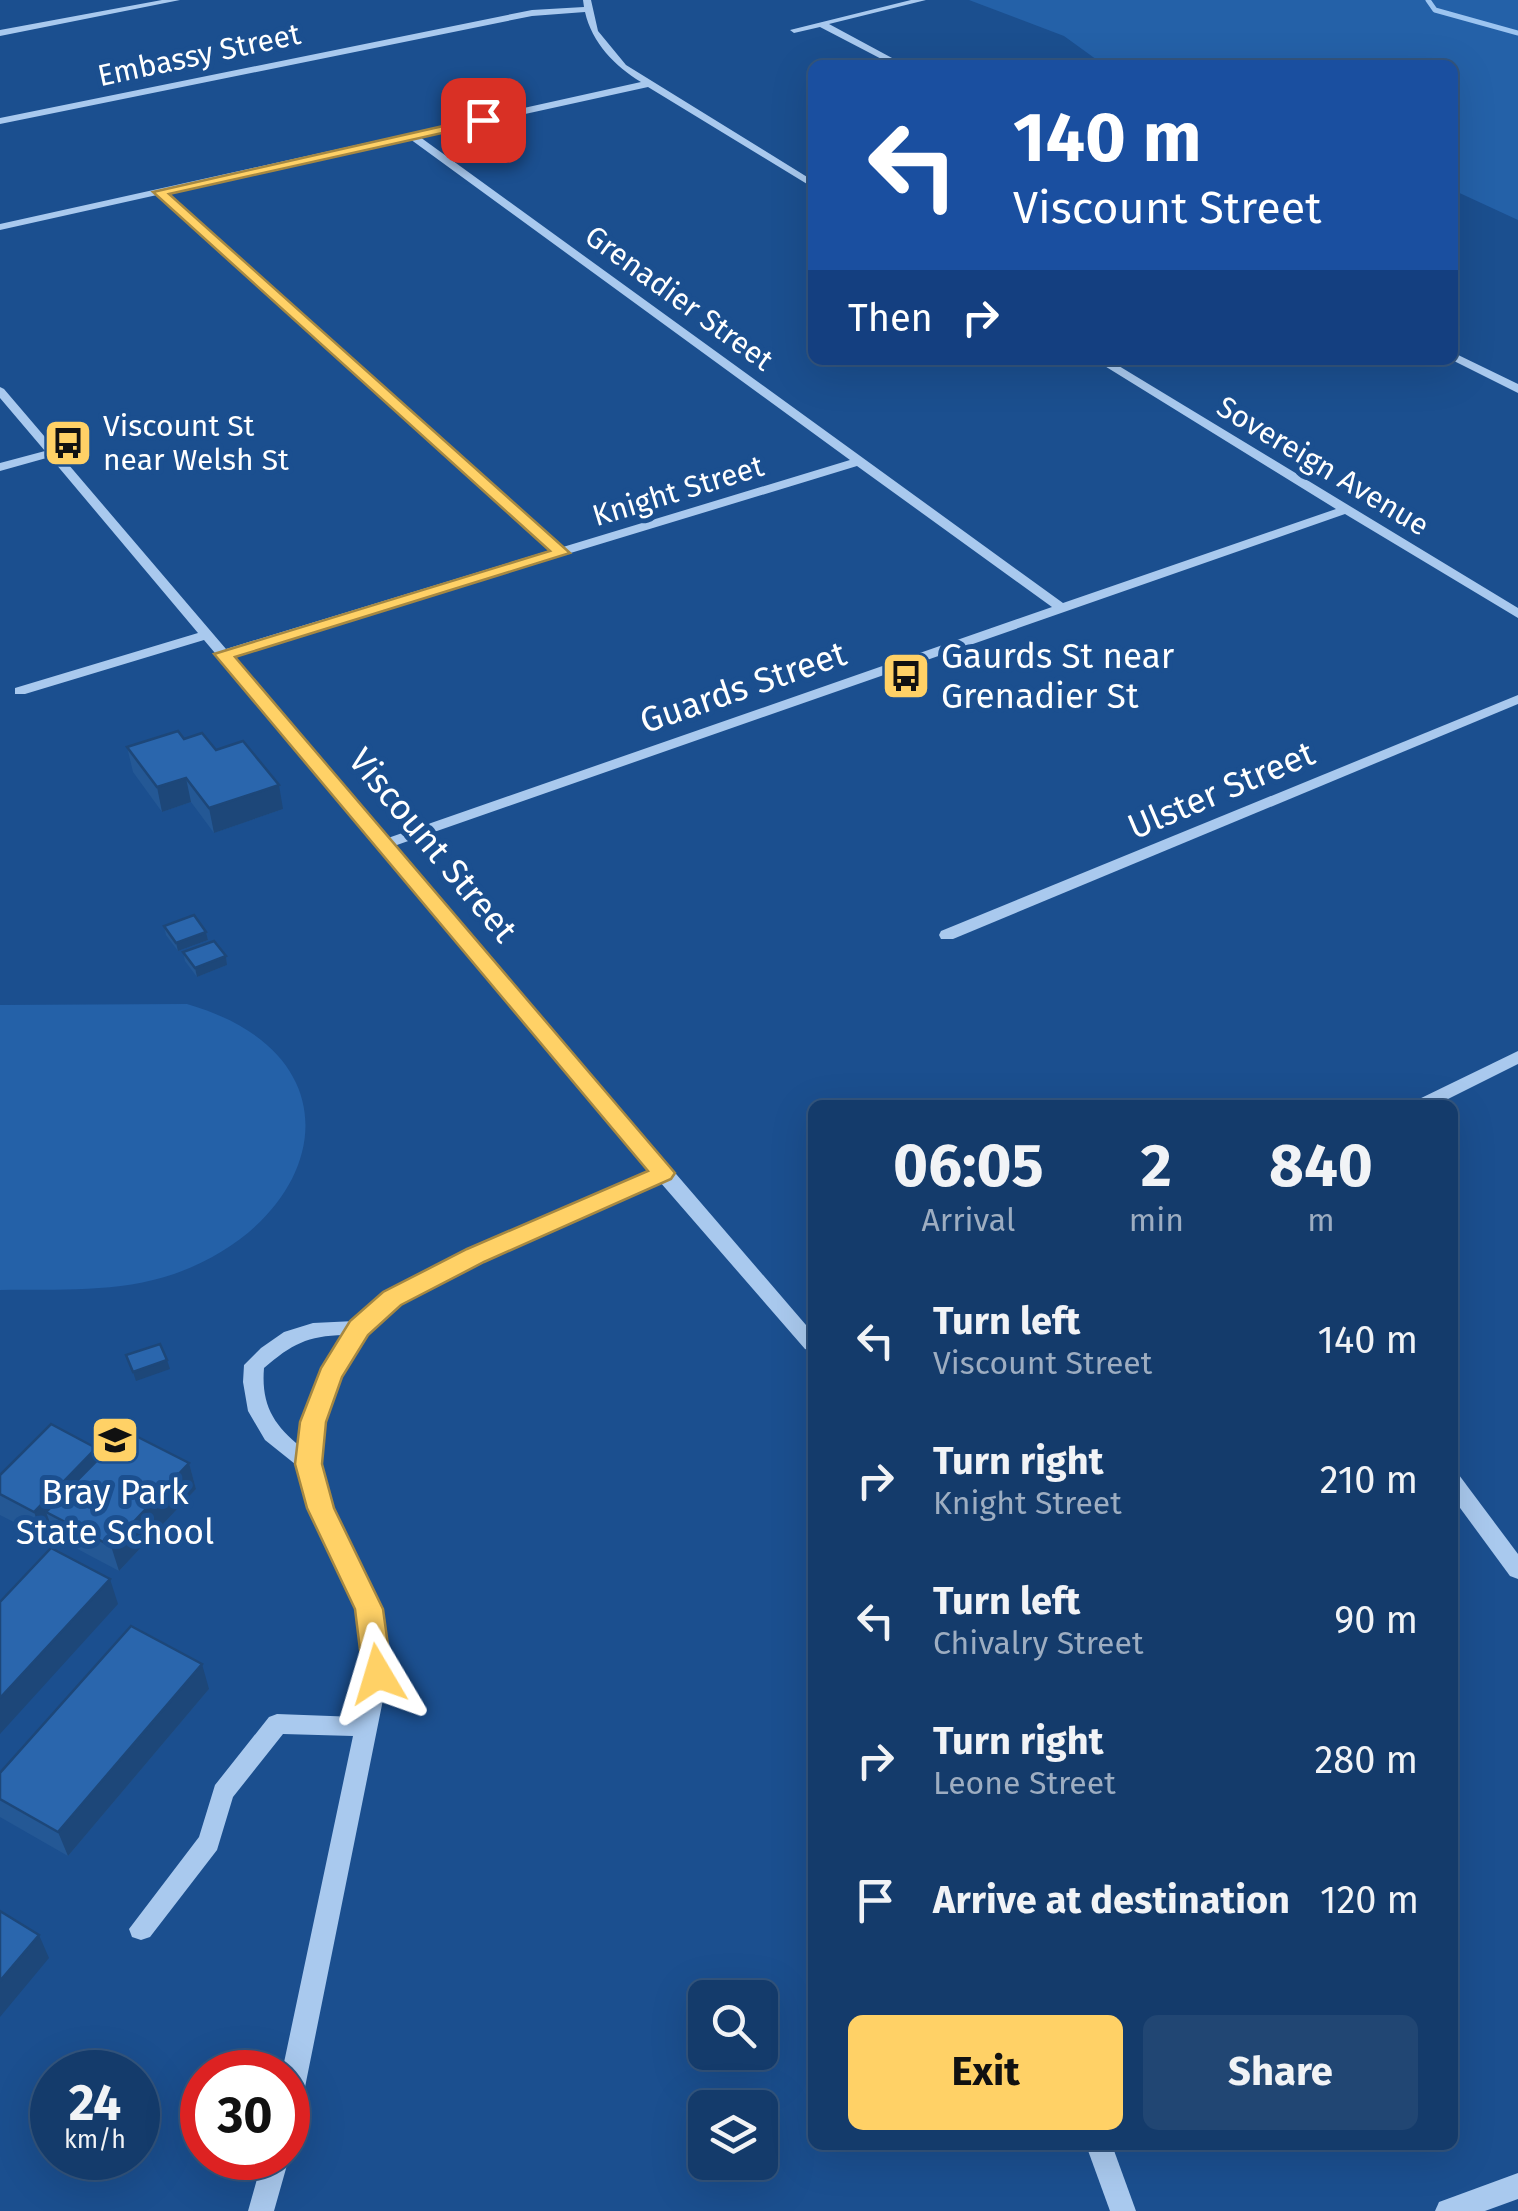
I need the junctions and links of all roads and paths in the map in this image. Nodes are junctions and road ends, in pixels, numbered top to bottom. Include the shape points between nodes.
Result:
1 (176, 0) edge
2 (922, 0) edge
3 (586, 5) edge
4 (822, 24) junction
5 (794, 30) dead end
6 (0, 33) edge
7 (890, 60) edge
8 (647, 84) junction
9 (0, 121) edge
10 (412, 136) junction
11 (808, 182) edge
12 (160, 192) junction
13 (0, 227) edge
14 (1458, 358) edge
15 (1109, 365) edge
16 (1518, 389) edge
17 (0, 391) edge
18 (52, 453) junction
19 (860, 460) junction
20 (0, 467) edge
21 (1347, 510) junction
22 (562, 553) junction
23 (1061, 608) junction
24 (1518, 614) edge
25 (206, 635) junction
26 (224, 654) junction
27 (20, 691) dead end
28 (1518, 698) edge
29 (386, 844) junction
30 (947, 935) dead end
31 (1518, 1058) edge
32 (1431, 1100) edge
33 (663, 1173) junction
34 (359, 1328) junction
35 (808, 1339) edge
36 (309, 1464) junction
37 (1458, 1490) edge
38 (1518, 1570) edge
39 (367, 1727) junction
40 (141, 1928) dead end
41 (300, 2050) edge
42 (1101, 2150) edge
43 (270, 2180) edge
44 (1518, 2186) edge
45 (261, 2211) edge
46 (1123, 2211) edge
47 (1448, 2211) edge

1 - 6 street
2 - 4 street
3 - 8 street via 612,57
3 - 9 street, Embassy Street
4 - 5 street
4 - 7 street
8 - 10 street
8 - 11 street
10 - 12 street
10 - 19 street, Grenadier Street
12 - 13 street
12 - 22 street
14 - 16 street
15 - 21 street, Sovereign Avenue
17 - 18 street, Viscount Street
18 - 20 street
18 - 25 street, Viscount Street
19 - 22 street, Knight Street
19 - 23 street, Grenadier Street
21 - 23 street, Guards Street
21 - 24 street, Sovereign Avenue
22 - 26 street, Knight Street
23 - 29 street, Guards Street
25 - 26 street, Viscount Street
25 - 27 street
26 - 29 street, Viscount Street
28 - 30 street, Ulster Street
29 - 33 street, Viscount Street
31 - 32 street
33 - 34 street via 433,1276 392,1298
33 - 35 street, Viscount Street
34 - 36 street via 330,1375 313,1422
34 - 36 street via 310,1328 284,1339 254,1365 251,1390 262,1418 275,1441
36 - 39 street via 320,1508 369,1609 378,1674
37 - 38 street
39 - 40 street via 277,1724 223,1792 209,1842
39 - 41 street
42 - 46 street
43 - 45 street
44 - 47 street

